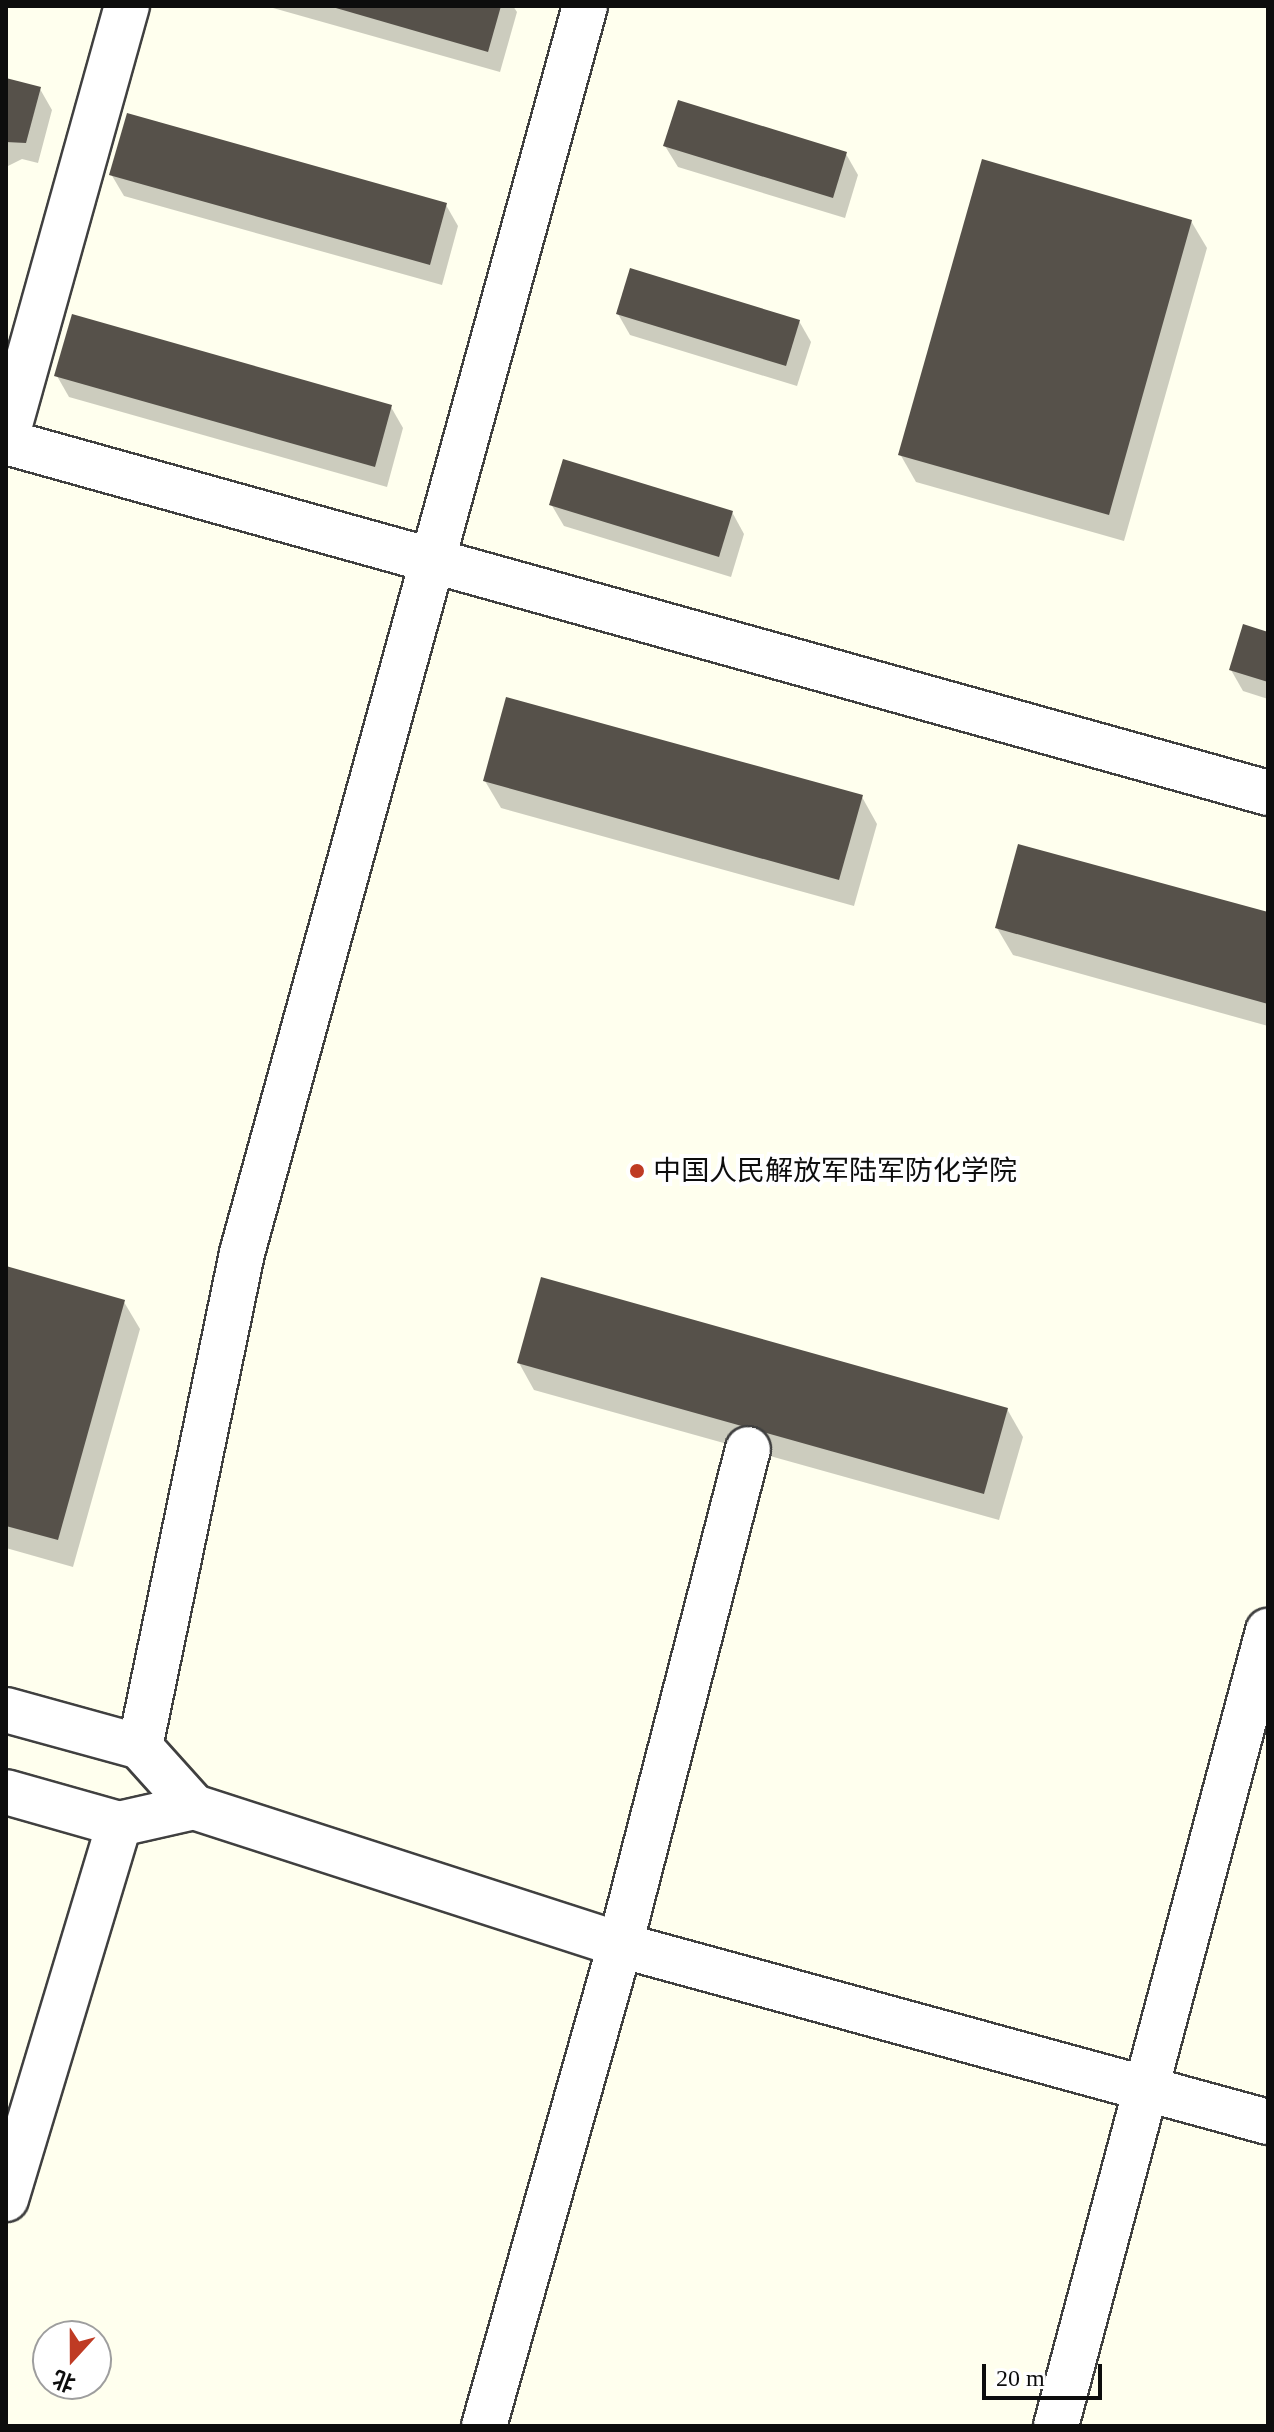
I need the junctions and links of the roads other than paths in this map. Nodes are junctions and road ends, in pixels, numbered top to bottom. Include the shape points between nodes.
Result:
1 (127, 6) edge
2 (585, 6) edge
3 (6, 440) edge
4 (434, 563) junction
5 (1268, 793) edge
6 (748, 1449) dead end
7 (1268, 1631) edge
8 (6, 1710) edge
9 (140, 1747) junction
10 (6, 1792) edge
11 (194, 1807) junction
12 (119, 1824) junction
13 (620, 1945) junction
14 (1146, 2091) junction
15 (1268, 2122) edge
16 (6, 2199) edge
17 (484, 2426) edge
18 (1056, 2426) edge

1 - 3 street
2 - 4 street
3 - 4 street
4 - 5 street
4 - 9 street via 242,1253
6 - 13 street
7 - 14 street
8 - 9 street
9 - 11 street
10 - 12 street
11 - 12 street
11 - 13 street
12 - 16 street
13 - 14 street
13 - 17 street
14 - 15 street
14 - 18 street

